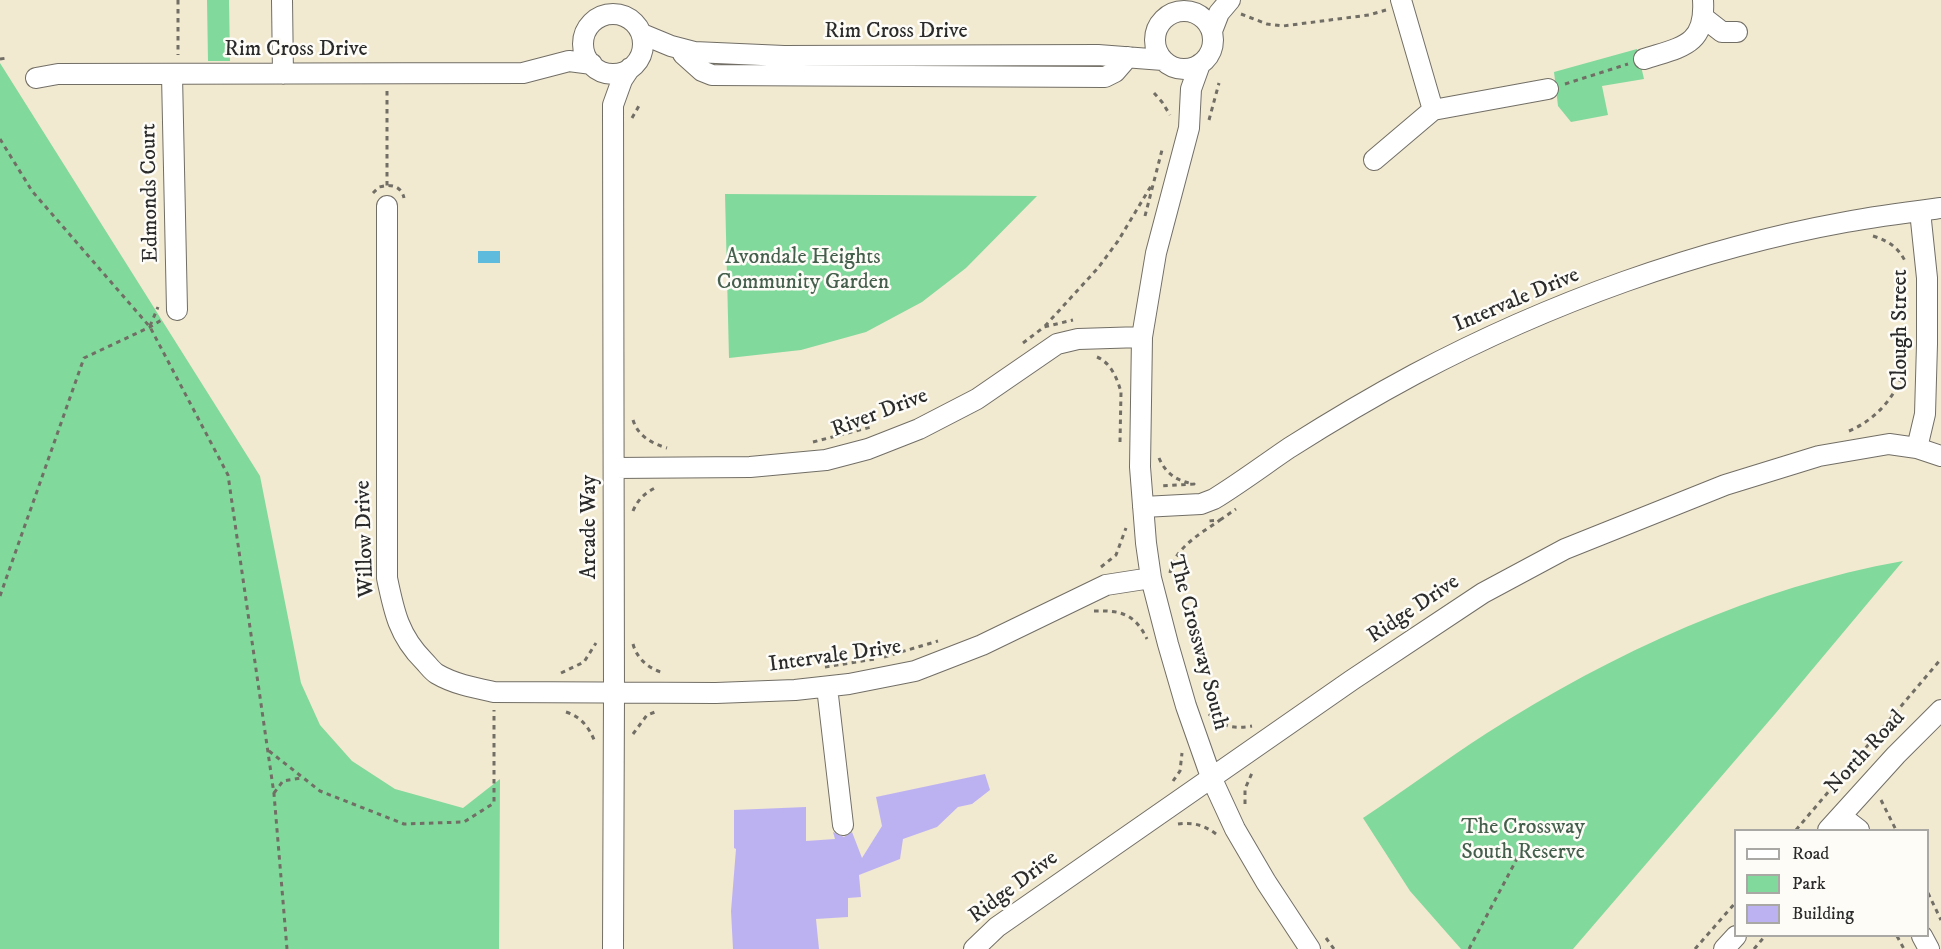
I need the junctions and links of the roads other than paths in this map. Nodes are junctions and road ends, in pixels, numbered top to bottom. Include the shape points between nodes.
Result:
1 (282, 0) edge
2 (604, 0) edge
3 (621, 0) edge
4 (1220, 2) edge
5 (1401, 3) edge
6 (1704, 9) edge
7 (1182, 10) junction
8 (591, 26) junction
9 (636, 26) junction
10 (1158, 27) junction
11 (1212, 31) junction
12 (1737, 32) dead end
13 (688, 53) junction
14 (1098, 55) junction
15 (1128, 57) junction
16 (1644, 59) road end
17 (555, 63) junction
18 (1167, 63) junction
19 (1200, 64) junction
20 (634, 65) junction
21 (175, 66) junction
22 (595, 67) junction
23 (283, 74) junction
24 (36, 78) dead end
25 (1548, 89) road end
26 (613, 105) junction
27 (1433, 110) junction
28 (1191, 111) junction
29 (1374, 160) dead end
30 (388, 203) road end
31 (1941, 208) edge
32 (1920, 211) junction
33 (168, 307) road end
34 (1142, 338) junction
35 (1917, 448) junction
36 (1941, 456) edge
37 (614, 468) junction
38 (1149, 512) junction
39 (1151, 578) junction
40 (827, 687) junction
41 (614, 694) junction
42 (1941, 710) edge
43 (1211, 777) junction
44 (1834, 823) edge
45 (843, 825) dead end
46 (1853, 829) edge
47 (1735, 937) edge
48 (613, 949) edge
49 (974, 949) edge
50 (1310, 949) edge
51 (1724, 949) edge

1 - 23 street
2 - 8 street
3 - 9 street
4 - 7 street
4 - 11 street
5 - 27 street
6 - 12 street via 1722,32
6 - 16 street via 1700,30 1692,40
7 - 10 street via 1164,18
7 - 11 street via 1201,15
8 - 9 street via 613,14 622,15
8 - 17 street, Rim Cross Drive
8 - 22 street via 584,49
9 - 13 street, Rim Cross Drive
9 - 20 street via 642,53
10 - 14 street, Rim Cross Drive via 1142,41
10 - 18 street via 1155,44
11 - 19 street via 1212,50
13 - 14 street, Rim Cross Drive
13 - 15 street via 702,71 712,75 787,76 1105,77
13 - 20 street, Rim Cross Drive via 662,55
14 - 15 street, Rim Cross Drive
15 - 18 street, Rim Cross Drive
17 - 22 street, Rim Cross Drive via 575,61
17 - 23 street, Rim Cross Drive via 523,73
18 - 19 street via 1186,69
18 - 28 street
19 - 28 street, The Crossway South via 1191,89
20 - 22 street via 615,73
20 - 26 street, Arcade Way via 622,80
21 - 23 street, Rim Cross Drive
21 - 24 street, Rim Cross Drive
21 - 33 street, Edmonds Court
22 - 26 street, Arcade Way
25 - 27 street
26 - 37 street, Arcade Way
27 - 29 street
28 - 34 street, The Crossway South via 1156,253
30 - 41 street, Willow Drive via 387,578 402,633 436,674 471,687 492,703
31 - 32 street, Intervale Drive
32 - 35 street, Clough Street via 1927,278 1927,333 1925,414
32 - 38 street, Intervale Drive via 1760,241 1660,269 1570,303 1485,338 1404,380 1287,449 1214,500
34 - 37 street, River Drive via 1078,339 1057,344 977,399 919,429 826,460 750,467
34 - 38 street, The Crossway South via 1139,429
35 - 36 street, Ridge Drive
35 - 43 street, Ridge Drive via 1889,444 1819,456 1725,485 1566,549 1483,593
37 - 41 street, Arcade Way
38 - 39 street, The Crossway South
39 - 40 street, Intervale Drive via 1106,585 982,645 915,671
39 - 43 street, The Crossway South via 1186,706
40 - 41 street, Intervale Drive
40 - 45 street
41 - 48 street, Arcade Way
42 - 44 street, North Road
43 - 49 street, Ridge Drive via 997,927
43 - 50 street, The Crossway South via 1235,829
44 - 46 street
47 - 51 street

